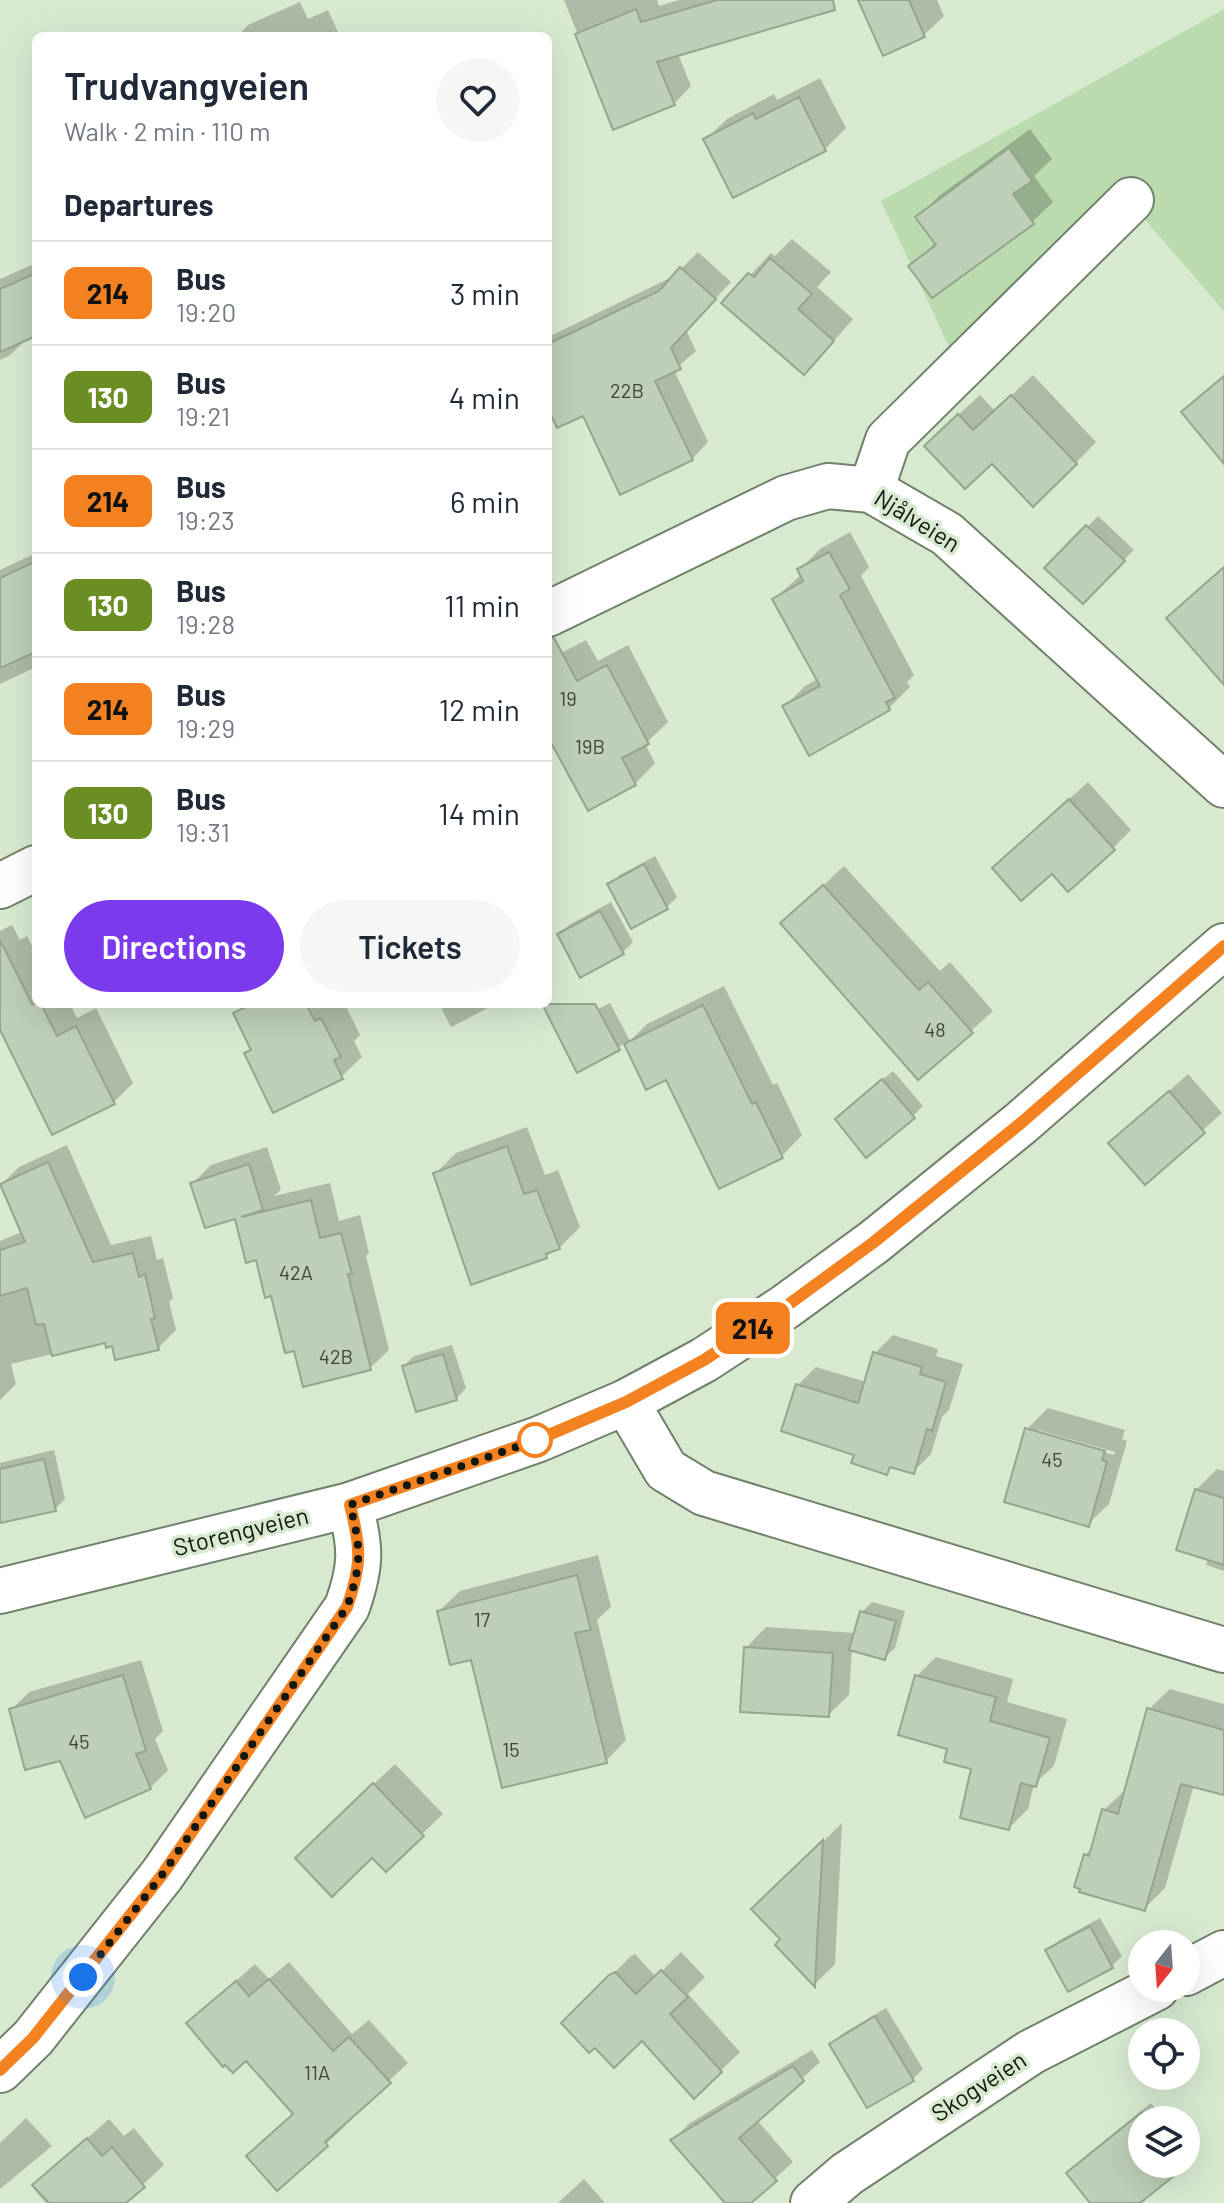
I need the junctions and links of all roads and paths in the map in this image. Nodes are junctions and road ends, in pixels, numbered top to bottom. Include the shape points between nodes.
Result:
1 (1131, 200) dead end
2 (871, 490) junction
3 (552, 612) edge
4 (1224, 785) edge
5 (32, 870) edge
6 (0, 886) edge
7 (1224, 946) edge
8 (626, 1402) junction
9 (350, 1505) junction
10 (0, 1591) edge
11 (1224, 1650) edge
12 (1224, 1953) edge
13 (1200, 1966) edge
14 (1129, 2002) edge
15 (0, 2070) edge
16 (813, 2203) edge

1 - 2 street via 888,440
2 - 3 street, Njålveien via 828,486 786,498
2 - 4 street, Njålveien via 947,534
5 - 6 street
7 - 8 street, Storengveien via 1021,1123 874,1242 704,1360
8 - 9 street, Storengveien via 539,1439
8 - 11 street via 666,1470 704,1493
9 - 10 street, Storengveien
9 - 15 street via 360,1542 347,1607 162,1875 33,2038
12 - 13 street
14 - 16 street, Skogveien via 1031,2052 847,2174

